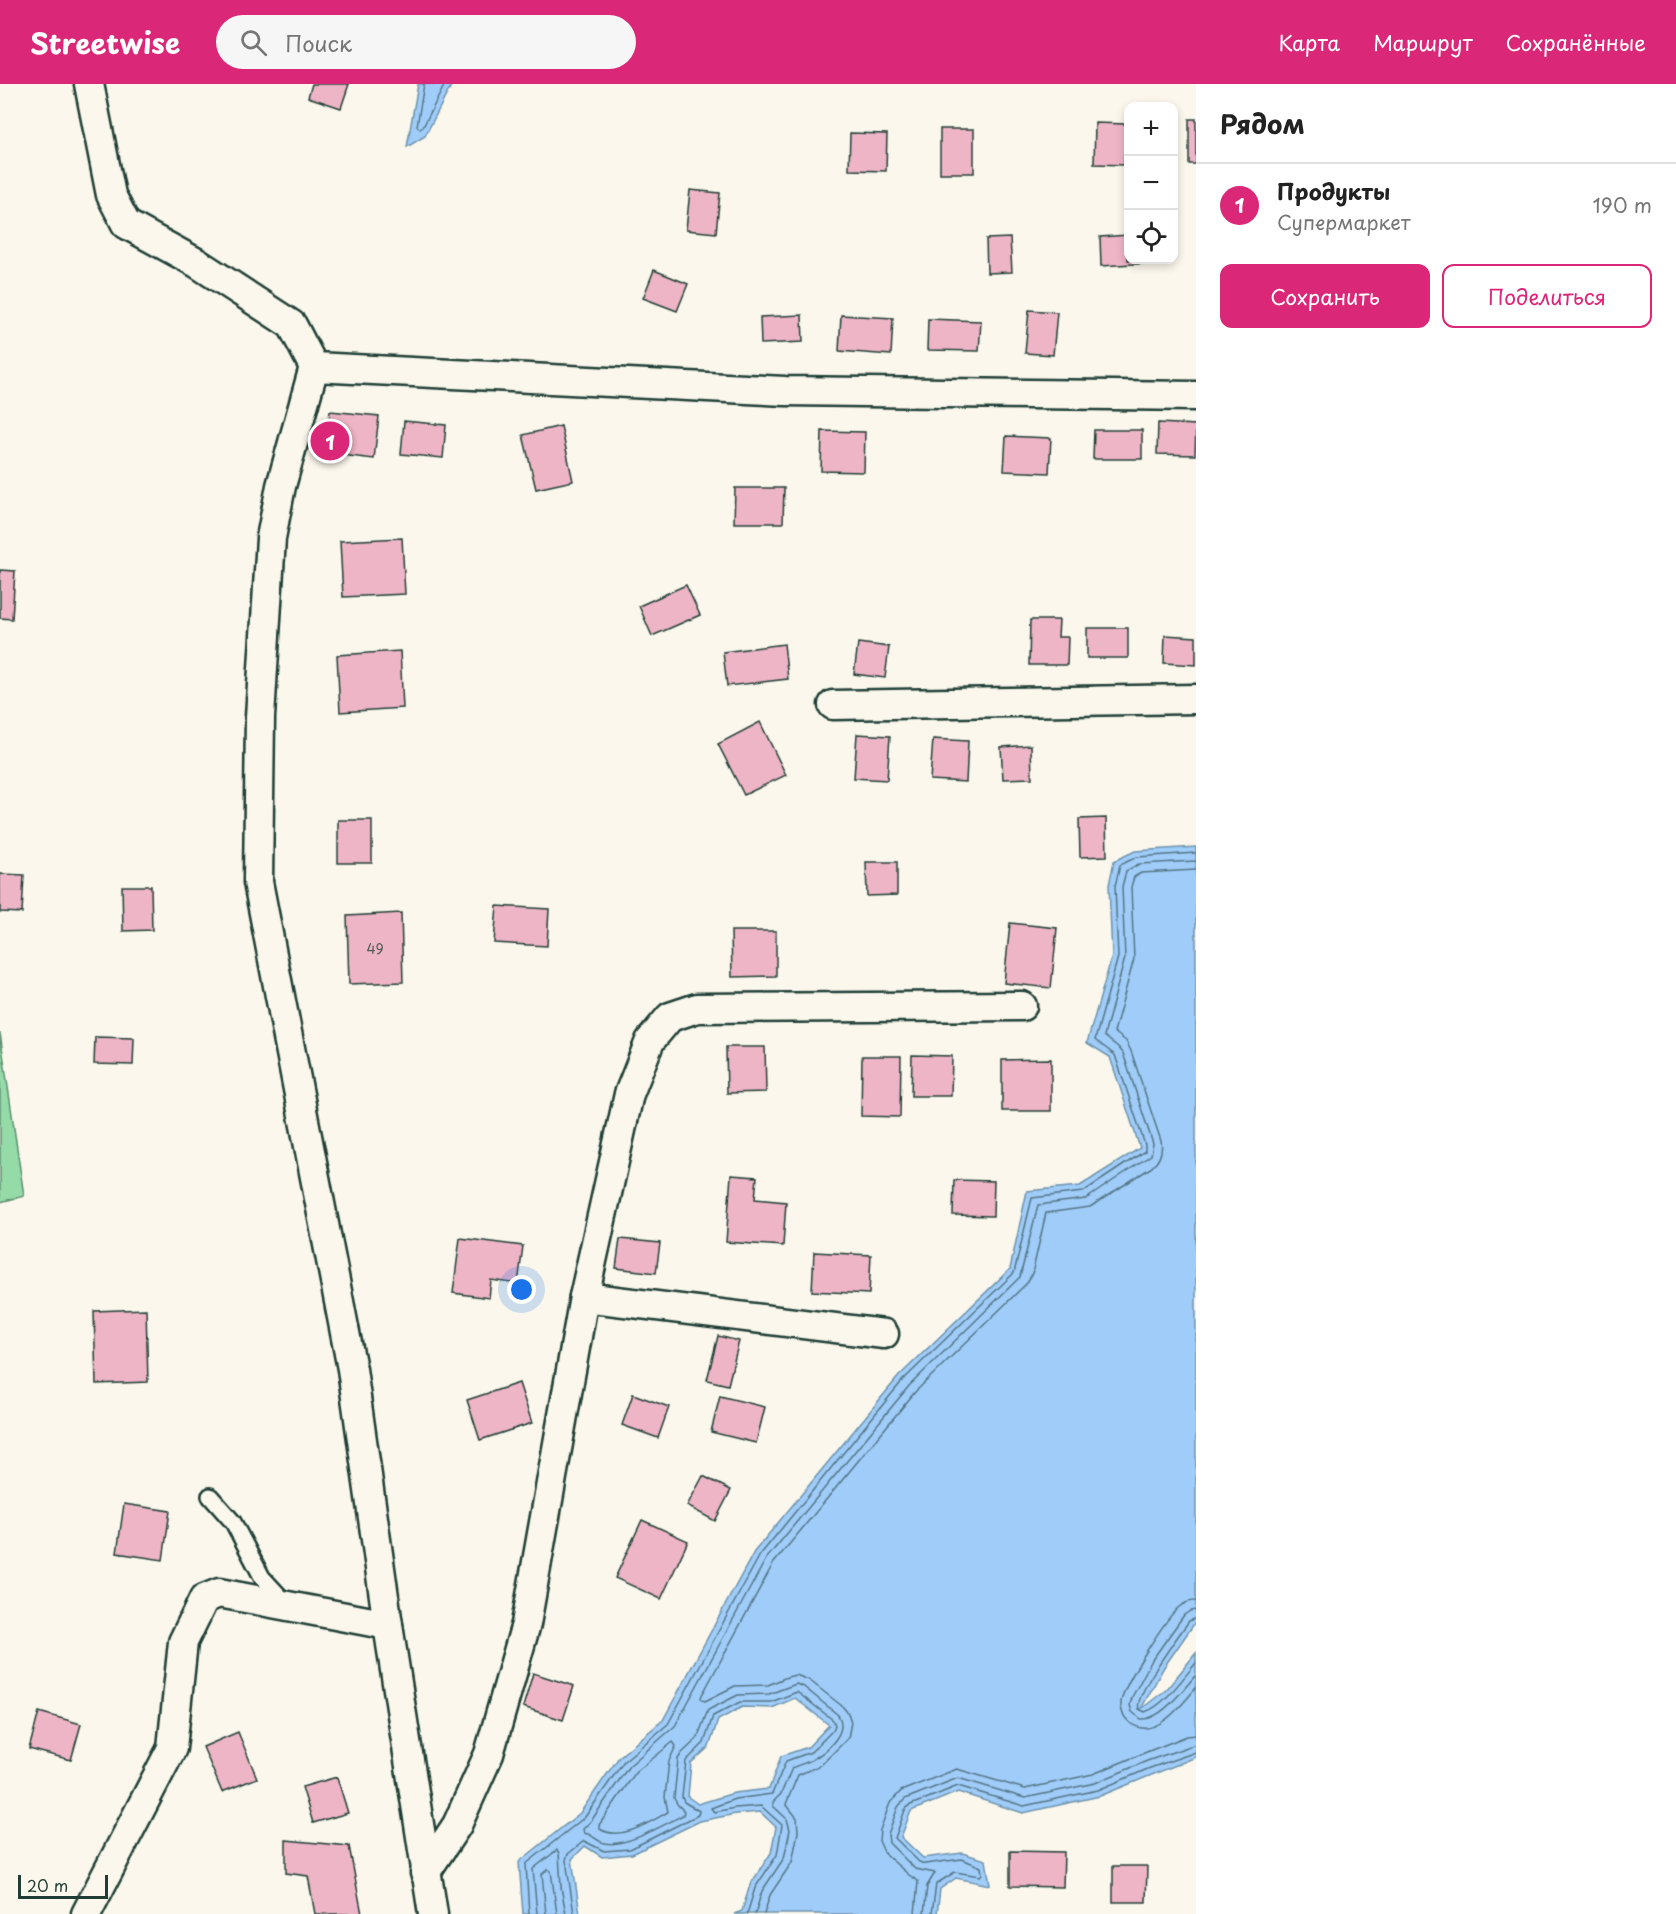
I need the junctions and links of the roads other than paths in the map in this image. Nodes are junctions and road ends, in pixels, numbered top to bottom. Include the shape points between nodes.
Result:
1 (89, 84) edge
2 (314, 368) junction
3 (1196, 396) edge
4 (1196, 699) edge
5 (833, 705) dead end
6 (1022, 1006) dead end
7 (584, 1297) junction
8 (884, 1334) dead end
9 (210, 1496) dead end
10 (289, 1607) junction
11 (388, 1625) junction
12 (425, 1873) junction
13 (86, 1914) edge
14 (433, 1914) edge

1 - 2 street via 111,195 126,224 197,263 292,325
2 - 3 street via 785,391
2 - 11 street via 281,486 272,538 260,717 258,882 352,1369
4 - 5 street
6 - 7 street via 697,1008 670,1017 650,1041 629,1094
7 - 8 street
7 - 12 street via 526,1624 489,1754 457,1826
9 - 10 lane via 233,1522 262,1576
10 - 11 street
10 - 13 street via 219,1593 204,1599 183,1642 172,1748
11 - 12 street
12 - 14 street

